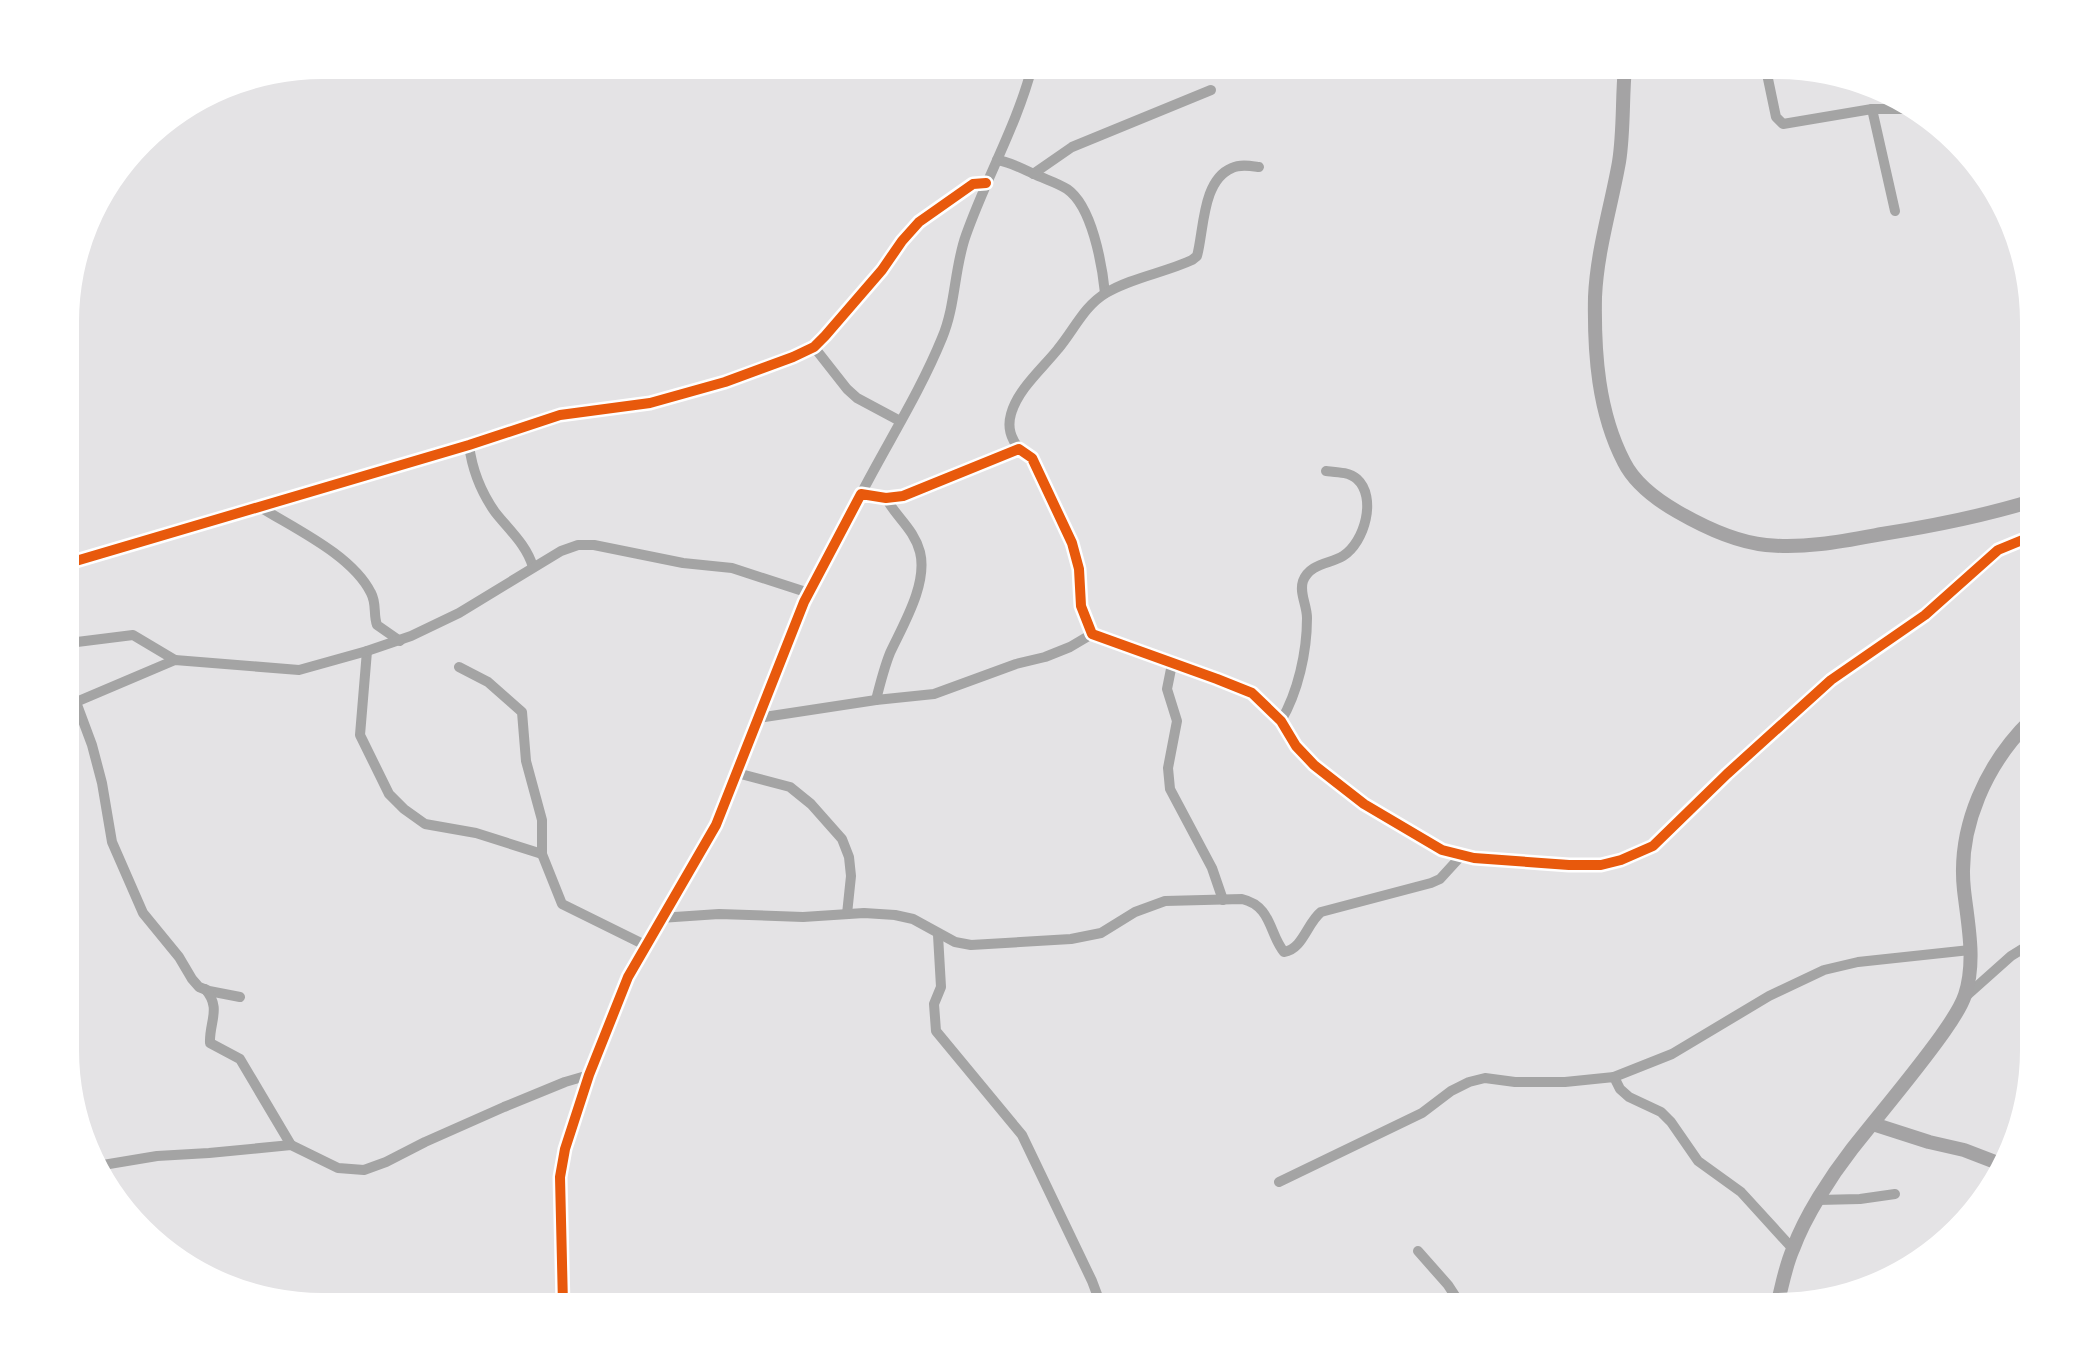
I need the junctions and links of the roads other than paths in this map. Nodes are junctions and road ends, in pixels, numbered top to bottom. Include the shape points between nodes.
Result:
1 (1027, 79) edge
2 (1624, 79) edge
3 (1768, 79) edge
4 (1211, 90) dead end
5 (1872, 108) junction
6 (1893, 108) edge
7 (997, 160) junction
8 (1259, 167) dead end
9 (1033, 174) junction
10 (986, 183) junction
11 (1895, 211) dead end
12 (1105, 293) junction
13 (814, 347) junction
14 (900, 421) junction
15 (469, 444) junction
16 (1019, 449) junction
17 (1326, 471) dead end
18 (861, 494) junction
19 (886, 498) junction
20 (2020, 505) edge
21 (260, 507) junction
22 (2020, 541) edge
23 (79, 560) edge
24 (533, 567) junction
25 (809, 593) junction
26 (1092, 634) junction
27 (400, 640) junction
28 (79, 642) edge
29 (367, 651) junction
30 (175, 660) junction
31 (1172, 664) junction
32 (459, 667) dead end
33 (876, 700) junction
34 (79, 701) edge
35 (79, 718) edge
36 (758, 718) junction
37 (1281, 722) junction
38 (2020, 730) edge
39 (737, 773) junction
40 (542, 854) junction
41 (1461, 856) junction
42 (1223, 900) junction
43 (847, 914) junction
44 (660, 918) junction
45 (938, 934) junction
46 (645, 945) junction
47 (1970, 950) junction
48 (2020, 950) edge
49 (205, 989) junction
50 (240, 997) dead end
51 (1965, 997) junction
52 (589, 1075) junction
53 (1614, 1077) junction
54 (1874, 1124) junction
55 (291, 1145) junction
56 (1993, 1161) edge
57 (108, 1164) edge
58 (1279, 1182) dead end
59 (1895, 1194) dead end
60 (1818, 1200) junction
61 (1793, 1249) junction
62 (1418, 1251) dead end
63 (563, 1293) edge
64 (1096, 1293) edge
65 (1453, 1293) edge
66 (1780, 1293) edge

1 - 7 street
2 - 20 main road via 1619,159 1595,296 1597,354 1606,423 1624,464 1640,483 1658,500 1703,525 1766,545 1858,539
3 - 5 street via 1776,117 1783,124
4 - 9 street via 1072,147
5 - 6 street
5 - 11 street
7 - 9 street
7 - 10 street
8 - 12 street via 1233,167 1212,189 1197,256
9 - 12 street via 1068,190 1082,207 1103,269
10 - 13 street via 973,184 919,222
10 - 14 street via 965,237 943,337
12 - 16 street via 1082,315 1020,395 1009,428
13 - 14 street via 857,398
13 - 15 street via 725,382 650,403 560,415
14 - 18 street
15 - 21 street
15 - 24 street via 482,489
16 - 19 street via 913,493
16 - 26 street via 1032,458 1072,543 1081,606
17 - 37 street via 1355,477 1364,487 1368,507 1352,548 1313,568 1303,581 1307,634 1296,686
18 - 19 street
18 - 25 street
19 - 33 street via 912,531 921,567 913,606 889,656
21 - 23 street
21 - 27 street via 336,554 370,590 377,625
22 - 41 street via 1998,550 1925,615 1831,680 1653,846 1601,865
24 - 25 street via 561,551 594,545 732,568
24 - 27 street via 459,613
25 - 36 street
26 - 31 street
26 - 33 street via 1045,657 934,694
27 - 29 street
28 - 30 street via 133,635
29 - 30 street via 299,670
29 - 40 street via 360,735 389,794 425,824 476,833
30 - 34 street
31 - 37 street via 1252,693
31 - 42 street via 1167,689 1177,721 1168,768 1170,789 1212,868
32 - 40 street via 488,682 522,712 526,761 542,821
33 - 36 street
35 - 49 street via 92,745 112,842 144,914 192,979
36 - 39 street
37 - 41 street via 1304,756 1364,804 1442,850
38 - 47 main road via 1979,797 1962,851
39 - 43 street via 790,787 842,839 851,876
39 - 44 street via 705,847
40 - 46 street via 562,904
41 - 42 street via 1440,879 1430,883 1321,912 1297,947 1284,953 1272,925 1251,901
42 - 45 street via 1165,901 1135,912 1101,933 1071,939 971,945
43 - 44 street
43 - 45 street via 895,915 913,919
44 - 46 street
45 - 64 street via 941,987 934,1004 936,1031 1022,1135
46 - 52 street via 613,1010
47 - 51 main road
47 - 53 street via 1858,962 1824,971 1769,996 1672,1054
48 - 51 street
49 - 50 street
49 - 55 street via 215,1012 210,1043 240,1059
51 - 54 main road
52 - 55 street via 504,1107 365,1170 338,1168
52 - 63 street via 560,1177
53 - 58 street via 1469,1082 1422,1113
53 - 61 street via 1629,1097 1661,1112 1698,1161 1741,1192
54 - 56 main road
54 - 60 main road
55 - 57 street
59 - 60 street
60 - 61 main road
61 - 66 main road
62 - 65 street

